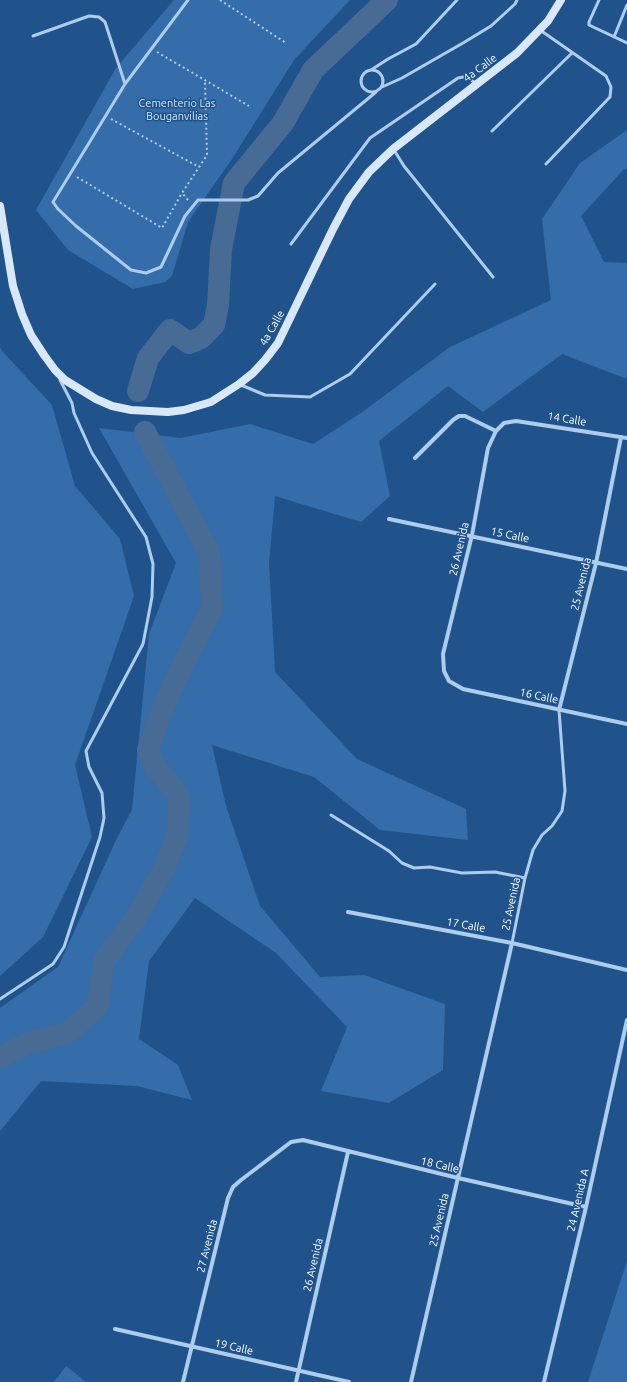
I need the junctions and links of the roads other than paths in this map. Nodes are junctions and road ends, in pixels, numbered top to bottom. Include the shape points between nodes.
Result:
1 (188, 0) edge
2 (457, 0) edge
3 (517, 0) edge
4 (561, 0) edge
5 (599, 0) edge
6 (627, 5) edge
7 (540, 30) junction
8 (33, 36) dead end
9 (614, 37) junction
10 (627, 43) edge
11 (572, 53) junction
12 (371, 70) junction
13 (125, 84) junction
14 (477, 84) junction
15 (382, 87) junction
16 (376, 92) junction
17 (492, 131) dead end
18 (393, 149) junction
19 (546, 164) dead end
20 (0, 206) edge
21 (291, 244) dead end
22 (492, 277) dead end
23 (435, 284) dead end
24 (55, 370) junction
25 (239, 384) junction
26 (504, 423) joint
27 (496, 431) junction
28 (621, 437) junction
29 (627, 438) edge
30 (415, 458) dead end
31 (389, 519) dead end
32 (472, 536) junction
33 (596, 563) junction
34 (627, 569) edge
35 (449, 681) joint
36 (559, 710) junction
37 (627, 724) edge
38 (332, 815) dead end
39 (525, 878) junction
40 (348, 912) dead end
41 (512, 943) junction
42 (627, 970) edge
43 (0, 999) edge
44 (627, 1020) edge
45 (291, 1142) joint
46 (348, 1152) junction
47 (458, 1178) junction
48 (586, 1207) junction
49 (115, 1329) dead end
50 (191, 1346) junction
51 (298, 1370) junction
52 (183, 1382) edge
53 (296, 1382) edge
54 (349, 1382) edge
55 (411, 1382) edge
56 (544, 1382) edge

1 - 13 lane
2 - 12 lane via 416,44
3 - 15 lane via 491,26
4 - 7 main road, 4a Calle
5 - 9 lane via 588,22 589,25
6 - 9 lane
7 - 11 lane
7 - 14 main road, 4a Calle via 517,53
8 - 13 lane via 89,16 99,17 105,22
9 - 10 lane
11 - 17 lane
11 - 19 lane via 606,76 610,97
12 - 15 lane via 378,72 382,77
12 - 16 lane via 365,73 362,83 368,91
13 - 16 lane via 53,202 76,226 131,270 146,273 161,267 185,216 198,200 248,200 258,196 278,173
14 - 18 main road, 4a Calle
14 - 21 lane via 467,77 458,78 370,138
15 - 16 lane
18 - 22 lane
18 - 25 main road, 4a Calle via 369,172 350,199 278,343 253,373
20 - 24 main road, 4a Calle via 14,286 22,314 31,335
23 - 25 lane via 350,374 310,397 265,395
24 - 25 main road, 4a Calle via 81,391 112,406 153,412 184,410 211,402
24 - 43 lane via 72,403 92,453 146,537 153,564 152,597 143,644 86,750 86,759 102,793 104,818 64,947 53,964
26 - 27 street, 26 Avenida
26 - 28 street, 14 Calle via 516,420
27 - 30 street via 465,416 459,416
27 - 32 street, 26 Avenida via 488,448
28 - 29 street, 14 Calle
28 - 33 street, 25 Avenida
31 - 32 street, 15 Calle
32 - 33 street, 15 Calle
32 - 35 street, 26 Avenida via 443,654 444,671
33 - 34 street, 15 Calle
33 - 36 street, 25 Avenida
35 - 36 street, 16 Calle via 463,689
36 - 37 street, 16 Calle
36 - 39 lane, 25 Avenida via 565,791 562,811 533,850
38 - 39 lane via 389,851 402,863 414,868 430,867 462,873 495,872
39 - 41 lane, 25 Avenida
40 - 41 street, 17 Calle
41 - 42 street, 17 Calle
41 - 47 street, 25 Avenida
44 - 48 street, 24 Avenida A
45 - 46 street, 18 Calle via 303,1140
45 - 50 street, 27 Avenida via 233,1187 228,1198
46 - 47 street, 18 Calle
46 - 51 street, 26 Avenida
47 - 48 street, 18 Calle
47 - 55 street, 25 Avenida
48 - 56 street, 24 Avenida A
49 - 50 street, 19 Calle
50 - 51 street, 19 Calle
50 - 52 street, 27 Avenida
51 - 53 street, 26 Avenida
51 - 54 street, 19 Calle

